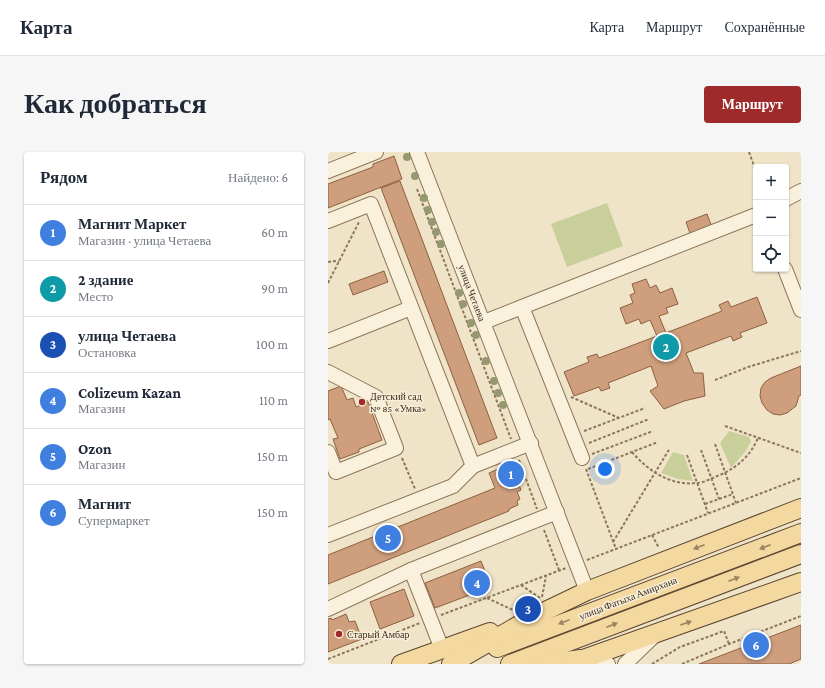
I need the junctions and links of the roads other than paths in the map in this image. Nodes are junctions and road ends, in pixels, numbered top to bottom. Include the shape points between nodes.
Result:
1 (376, 152) edge
2 (417, 152) edge
3 (328, 171) edge
4 (801, 190) edge
5 (789, 197) edge
6 (753, 216) edge
7 (328, 221) edge
8 (786, 272) edge
9 (522, 307) junction
10 (411, 308) junction
11 (801, 310) edge
12 (484, 322) junction
13 (328, 341) edge
14 (328, 372) edge
15 (531, 443) junction
16 (328, 452) edge
17 (580, 453) road end
18 (473, 466) junction
19 (801, 508) edge
20 (557, 512) junction
21 (801, 533) edge
22 (328, 535) edge
23 (801, 554) edge
24 (411, 570) junction
25 (801, 582) edge
26 (587, 591) junction
27 (328, 609) edge
28 (656, 633) junction
29 (447, 656) edge
30 (589, 661) edge
31 (402, 664) edge
32 (454, 664) edge
33 (510, 664) edge
34 (545, 664) edge
35 (625, 664) edge

1 - 3 street
2 - 12 street, улица Четаева
4 - 5 street
6 - 9 street
7 - 10 street via 370,204
8 - 11 street
9 - 12 street
9 - 17 street
10 - 13 street
10 - 18 street
12 - 15 street, улица Четаева
14 - 16 street via 376,397 396,448 336,472
15 - 18 street
15 - 20 street, улица Четаева
18 - 22 street via 453,486
19 -> 26 main road
20 - 24 street
20 - 26 street, улица Четаева
21 -> 32 main road, улица Фатыха Амирхана
33 -> 23 main road, улица Фатыха Амирхана
24 - 27 street
24 - 29 street
28 -> 25 main road
26 - 29 main road via 532,608
28 - 30 main road
28 - 35 street
29 - 31 main road
30 - 34 main road

